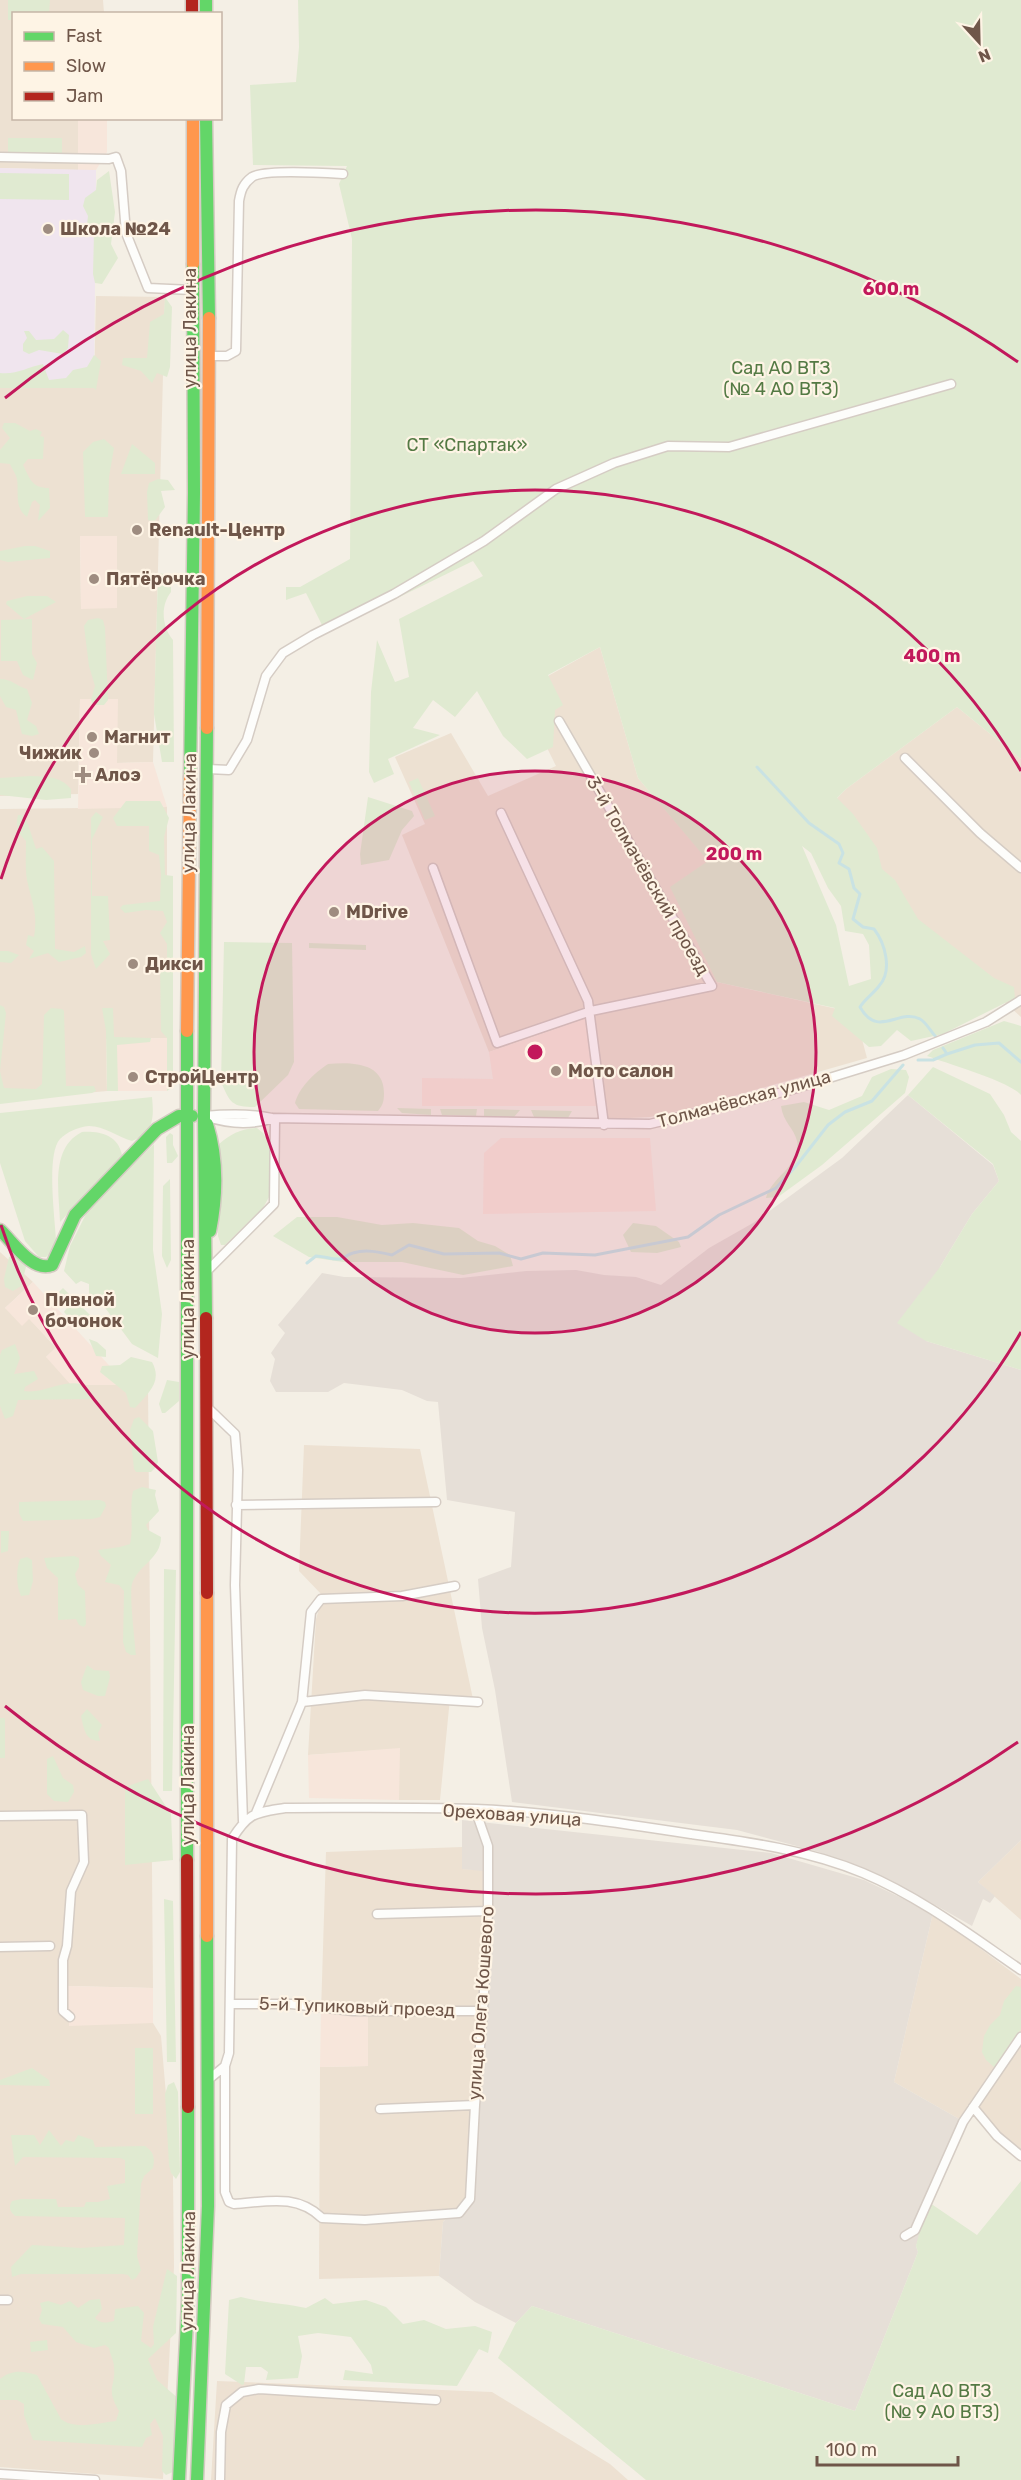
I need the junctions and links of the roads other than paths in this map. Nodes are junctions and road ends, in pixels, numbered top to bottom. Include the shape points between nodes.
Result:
1 (193, 120) edge
2 (206, 120) edge
3 (0, 158) edge
4 (343, 174) dead end
5 (192, 290) junction
6 (209, 356) junction
7 (951, 384) dead end
8 (559, 721) dead end
9 (905, 758) dead end
10 (208, 769) junction
11 (501, 813) dead end
12 (433, 868) dead end
13 (1021, 868) edge
14 (1021, 1000) edge
15 (591, 1011) junction
16 (186, 1116) junction
17 (204, 1116) junction
18 (273, 1118) junction
19 (604, 1125) junction
20 (0, 1230) edge
21 (206, 1271) junction
22 (207, 1406) junction
23 (436, 1502) dead end
24 (236, 1505) junction
25 (455, 1586) dead end
26 (302, 1702) junction
27 (478, 1702) dead end
28 (476, 1809) junction
29 (256, 1813) junction
30 (0, 1816) edge
31 (243, 1821) junction
32 (488, 1911) junction
33 (377, 1914) dead end
34 (50, 1946) dead end
35 (0, 1947) edge
36 (1021, 1970) edge
37 (230, 2004) junction
38 (483, 2011) junction
39 (70, 2018) dead end
40 (1021, 2037) edge
41 (225, 2066) junction
42 (207, 2080) junction
43 (475, 2105) junction
44 (973, 2107) junction
45 (380, 2109) dead end
46 (1021, 2156) edge
47 (905, 2236) dead end
48 (436, 2400) dead end
49 (0, 2474) edge
50 (47, 2479) edge
51 (95, 2480) edge
52 (179, 2480) edge
53 (196, 2480) edge
54 (220, 2480) edge

1 - 5 main road, улица Лакина
2 - 6 main road, улица Лакина
3 - 5 street via 116,157 121,171 126,233 148,288
4 - 6 street via 274,172 254,175 242,186 236,351 227,356
5 - 16 main road, улица Лакина via 192,769
6 - 10 main road, улица Лакина
7 - 10 street via 729,447 668,446 614,462 556,489 484,541 283,653 266,676 247,740 235,761 229,770
8 - 15 street, 3-й Толмачёвский проезд via 712,986
9 - 13 street
10 - 17 main road, улица Лакина
11 - 15 street
12 - 15 street via 497,1042
14 - 19 street, Толмачёвская улица via 986,1022 904,1055 787,1091 650,1124
15 - 19 street
16 - 17 main road
16 - 20 main road via 157,1129 75,1215 55,1263 49,1267 35,1264
16 - 52 main road, улица Лакина via 188,2300
17 - 18 street, Толмачёвская улица
17 - 21 main road, улица Лакина
18 - 19 street, Толмачёвская улица
18 - 21 street via 274,1204
21 - 22 main road, улица Лакина
22 - 24 street via 235,1434
22 - 42 main road, улица Лакина
23 - 24 street
24 - 31 street
25 - 26 street via 402,1596 321,1599 311,1612
26 - 27 street via 365,1695
26 - 29 street
28 - 29 street, Ореховая улица via 285,1808
28 - 32 street, улица Олега Кошевого via 488,1846
28 - 36 street, Ореховая улица via 641,1826 816,1856 908,1895
29 - 31 street, Ореховая улица
30 - 39 street via 82,1815 84,1862 71,1891 63,1960 63,2011
31 - 37 street via 232,1839
32 - 33 street
32 - 38 street, улица Олега Кошевого
34 - 35 street
37 - 38 street, 5-й Тупиковый проезд via 291,2004 353,2011
37 - 41 street
38 - 43 street, улица Олега Кошевого
40 - 44 street
41 - 42 street
41 - 43 street, улица Олега Кошевого via 225,2192 229,2202 285,2200 311,2208 322,2218 364,2220 459,2213 470,2199
42 - 53 main road, улица Лакина via 206,2298
43 - 45 street
44 - 46 street via 997,2136
44 - 47 street via 915,2230
48 - 54 street via 259,2389 242,2392 226,2405
49 - 50 street
50 - 51 street

